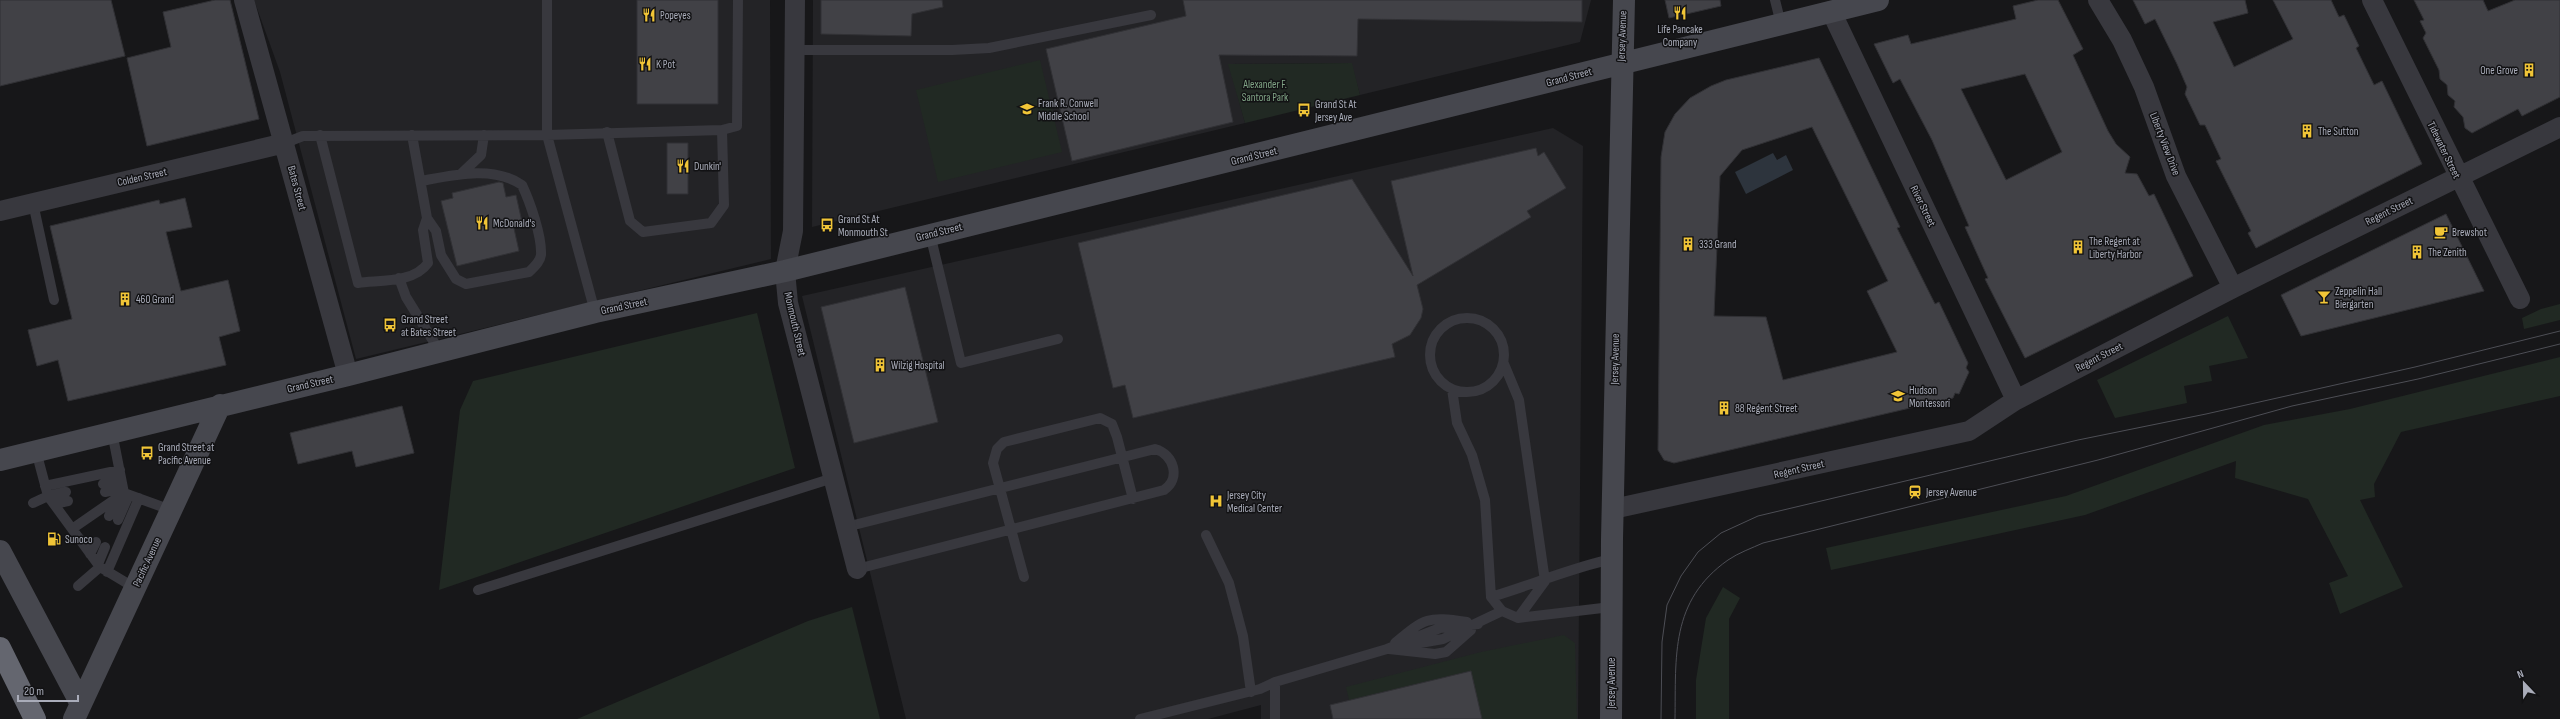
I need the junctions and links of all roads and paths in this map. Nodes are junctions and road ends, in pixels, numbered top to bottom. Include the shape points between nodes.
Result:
1 (244, 0) edge
2 (547, 0) edge
3 (738, 0) edge
4 (795, 0) edge
5 (1624, 0) edge
6 (1775, 0) edge
7 (1878, 0) edge
8 (2098, 0) edge
9 (2372, 0) edge
10 (1831, 11) junction
11 (1152, 15) dead end
12 (1781, 24) junction
13 (795, 50) junction
14 (1621, 63) junction
15 (2560, 127) edge
16 (722, 130) junction
17 (607, 132) junction
18 (320, 135) junction
19 (412, 135) junction
20 (484, 135) junction
21 (547, 135) junction
22 (285, 143) junction
23 (462, 173) junction
24 (2457, 177) junction
25 (421, 181) junction
26 (33, 203) junction
27 (0, 211) edge
28 (427, 218) junction
29 (930, 234) junction
30 (785, 271) junction
31 (399, 278) junction
32 (2233, 288) junction
33 (54, 300) dead end
34 (2520, 300) dead end
35 (595, 312) junction
36 (1058, 338) dead end
37 (440, 352) junction
38 (1504, 364) junction
39 (348, 376) junction
40 (1452, 389) junction
41 (2016, 400) junction
42 (220, 405) junction
43 (112, 432) junction
44 (36, 451) junction
45 (1122, 458) junction
46 (0, 460) edge
47 (833, 478) junction
48 (104, 488) dead end
49 (125, 489) junction
50 (1000, 490) junction
51 (49, 495) junction
52 (67, 496) dead end
53 (1133, 499) junction
54 (33, 503) dead end
55 (1613, 509) junction
56 (172, 510) junction
57 (113, 518) dead end
58 (846, 527) junction
59 (72, 529) junction
60 (1011, 530) junction
61 (1206, 535) dead end
62 (96, 542) dead end
63 (106, 547) dead end
64 (0, 551) edge
65 (90, 554) junction
66 (1612, 559) junction
67 (101, 568) junction
68 (857, 569) joint
69 (1024, 577) dead end
70 (1545, 581) junction
71 (78, 586) dead end
72 (135, 588) junction
73 (478, 590) dead end
74 (1491, 597) junction
75 (1611, 606) junction
76 (1502, 611) junction
77 (1518, 618) junction
78 (1478, 624) junction
79 (0, 648) edge
80 (1387, 649) junction
81 (1275, 682) junction
82 (1250, 692) junction
83 (78, 711) edge
84 (35, 719) edge
85 (1140, 719) edge
86 (1275, 719) edge
87 (1611, 719) edge

1 - 22 street, Bates Street
2 - 21 lane
3 - 16 lane via 737,126
4 - 13 street, Monmouth Street
5 - 14 main road, Jersey Avenue
6 - 12 lane
7 - 10 main road, Grand Street
8 - 32 street, Liberty View Drive via 2144,87 2176,176
9 - 24 street, Tidewater Street
10 - 12 main road, Grand Street
10 - 41 street, River Street
11 - 13 lane via 989,48
12 - 14 main road, Grand Street
13 - 30 street, Monmouth Street via 793,231
14 - 29 main road, Grand Street
14 - 55 main road, Jersey Avenue
15 - 24 street, Regent Street
16 - 17 lane
16 - 17 lane via 724,205 711,222 643,232 630,221
17 - 21 lane
18 - 19 lane
18 - 22 lane via 303,136
18 - 31 lane via 358,283
19 - 20 lane
19 - 25 lane
20 - 21 lane
20 - 23 lane via 481,155
21 - 35 lane
22 - 26 street, Colden Street
22 - 39 street, Bates Street
23 - 25 lane
23 - 28 lane via 497,174 522,185 540,245 541,256 536,265 529,272 466,284 456,279 441,255 436,231
24 - 32 street, Regent Street
24 - 34 street, Tidewater Street
25 - 28 lane
26 - 27 street, Colden Street
26 - 33 lane
28 - 31 lane via 423,230 428,263 422,271
29 - 30 main road, Grand Street
29 - 36 lane via 961,363
30 - 35 main road, Grand Street
30 - 47 street, Monmouth Street via 788,303
31 - 37 lane via 406,297
32 - 41 street, Regent Street
35 - 37 main road, Grand Street
37 - 39 main road, Grand Street
38 - 40 lane via 1493,382 1484,388 1463,392
38 - 40 lane via 1501,340 1485,322 1473,318 1449,322 1436,335 1430,352 1436,376
38 - 70 lane via 1519,400
39 - 42 main road, Grand Street
40 - 74 lane via 1457,423 1472,456 1485,500
41 - 55 street, Regent Street via 1969,431
42 - 43 main road, Grand Street
42 - 56 main road, Pacific Avenue
43 - 44 main road, Grand Street
43 - 49 lane
44 - 46 main road, Grand Street
44 - 51 lane
45 - 50 lane
45 - 50 lane via 1112,424 1100,418 1018,438 1004,442 997,449 993,464
45 - 53 lane
45 - 53 lane via 1155,449 1164,451 1169,456 1175,477 1172,485 1164,490
47 - 58 street, Monmouth Street
47 - 73 lane
48 - 49 lane
49 - 51 lane
49 - 56 lane
49 - 57 lane
49 - 59 lane
49 - 67 lane
50 - 58 lane
50 - 60 lane
51 - 52 lane
51 - 54 lane
51 - 59 lane
53 - 60 lane
55 - 66 main road, Jersey Avenue
56 - 72 main road, Pacific Avenue
58 - 68 street, Monmouth Street
59 - 65 lane
60 - 68 lane
60 - 69 lane
61 - 82 lane via 1229,582 1243,636
62 - 65 lane
63 - 67 lane
64 - 83 main road
65 - 67 lane
66 - 70 lane via 1583,566
66 - 75 main road, Jersey Avenue
67 - 71 lane
67 - 72 lane
70 - 74 lane
70 - 77 lane
72 - 83 main road, Pacific Avenue
74 - 76 lane
75 - 77 lane
75 - 87 main road, Jersey Avenue
76 - 77 lane
76 - 78 lane
78 - 80 lane via 1437,617 1420,622
78 - 80 lane via 1446,652 1435,654
79 - 84 highway
80 - 81 lane
81 - 82 lane
81 - 86 lane
82 - 85 lane

